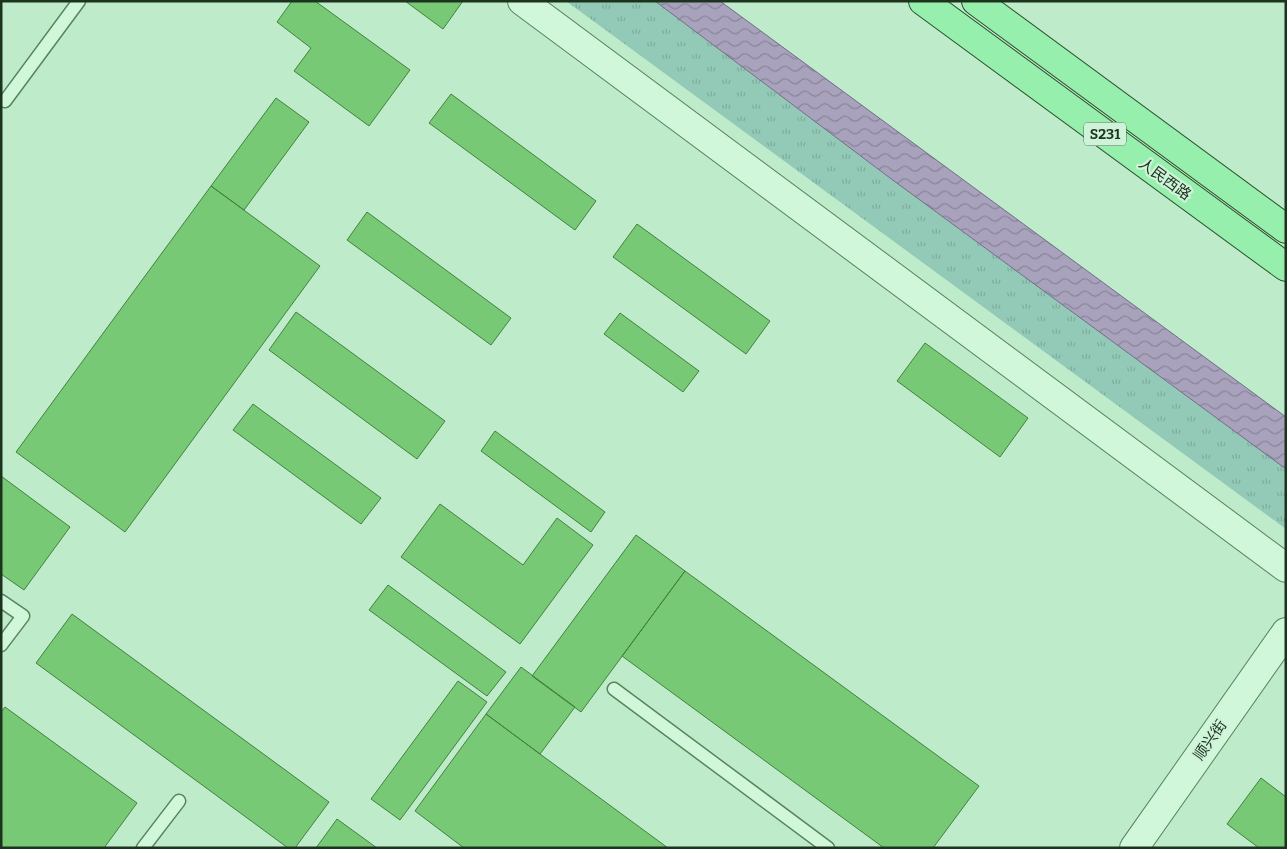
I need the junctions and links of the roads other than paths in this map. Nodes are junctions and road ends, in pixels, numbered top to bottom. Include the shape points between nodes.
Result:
1 (79, 1) edge
2 (522, 1) edge
3 (924, 1) edge
4 (976, 1) edge
5 (5, 101) dead end
6 (1286, 229) edge
7 (1286, 267) edge
8 (1286, 568) edge
9 (1, 601) edge
10 (1286, 632) edge
11 (1, 645) edge
12 (614, 689) dead end
13 (178, 801) dead end
14 (143, 848) edge
15 (828, 848) edge
16 (1134, 848) edge

1 - 5 lane
2 - 8 street
3 - 7 main road, 人民西路 / S231
4 - 6 main road, 人民西路 / S231
9 - 11 lane via 23,616
10 - 16 street, 顺兴街
12 - 15 lane
13 - 14 lane

